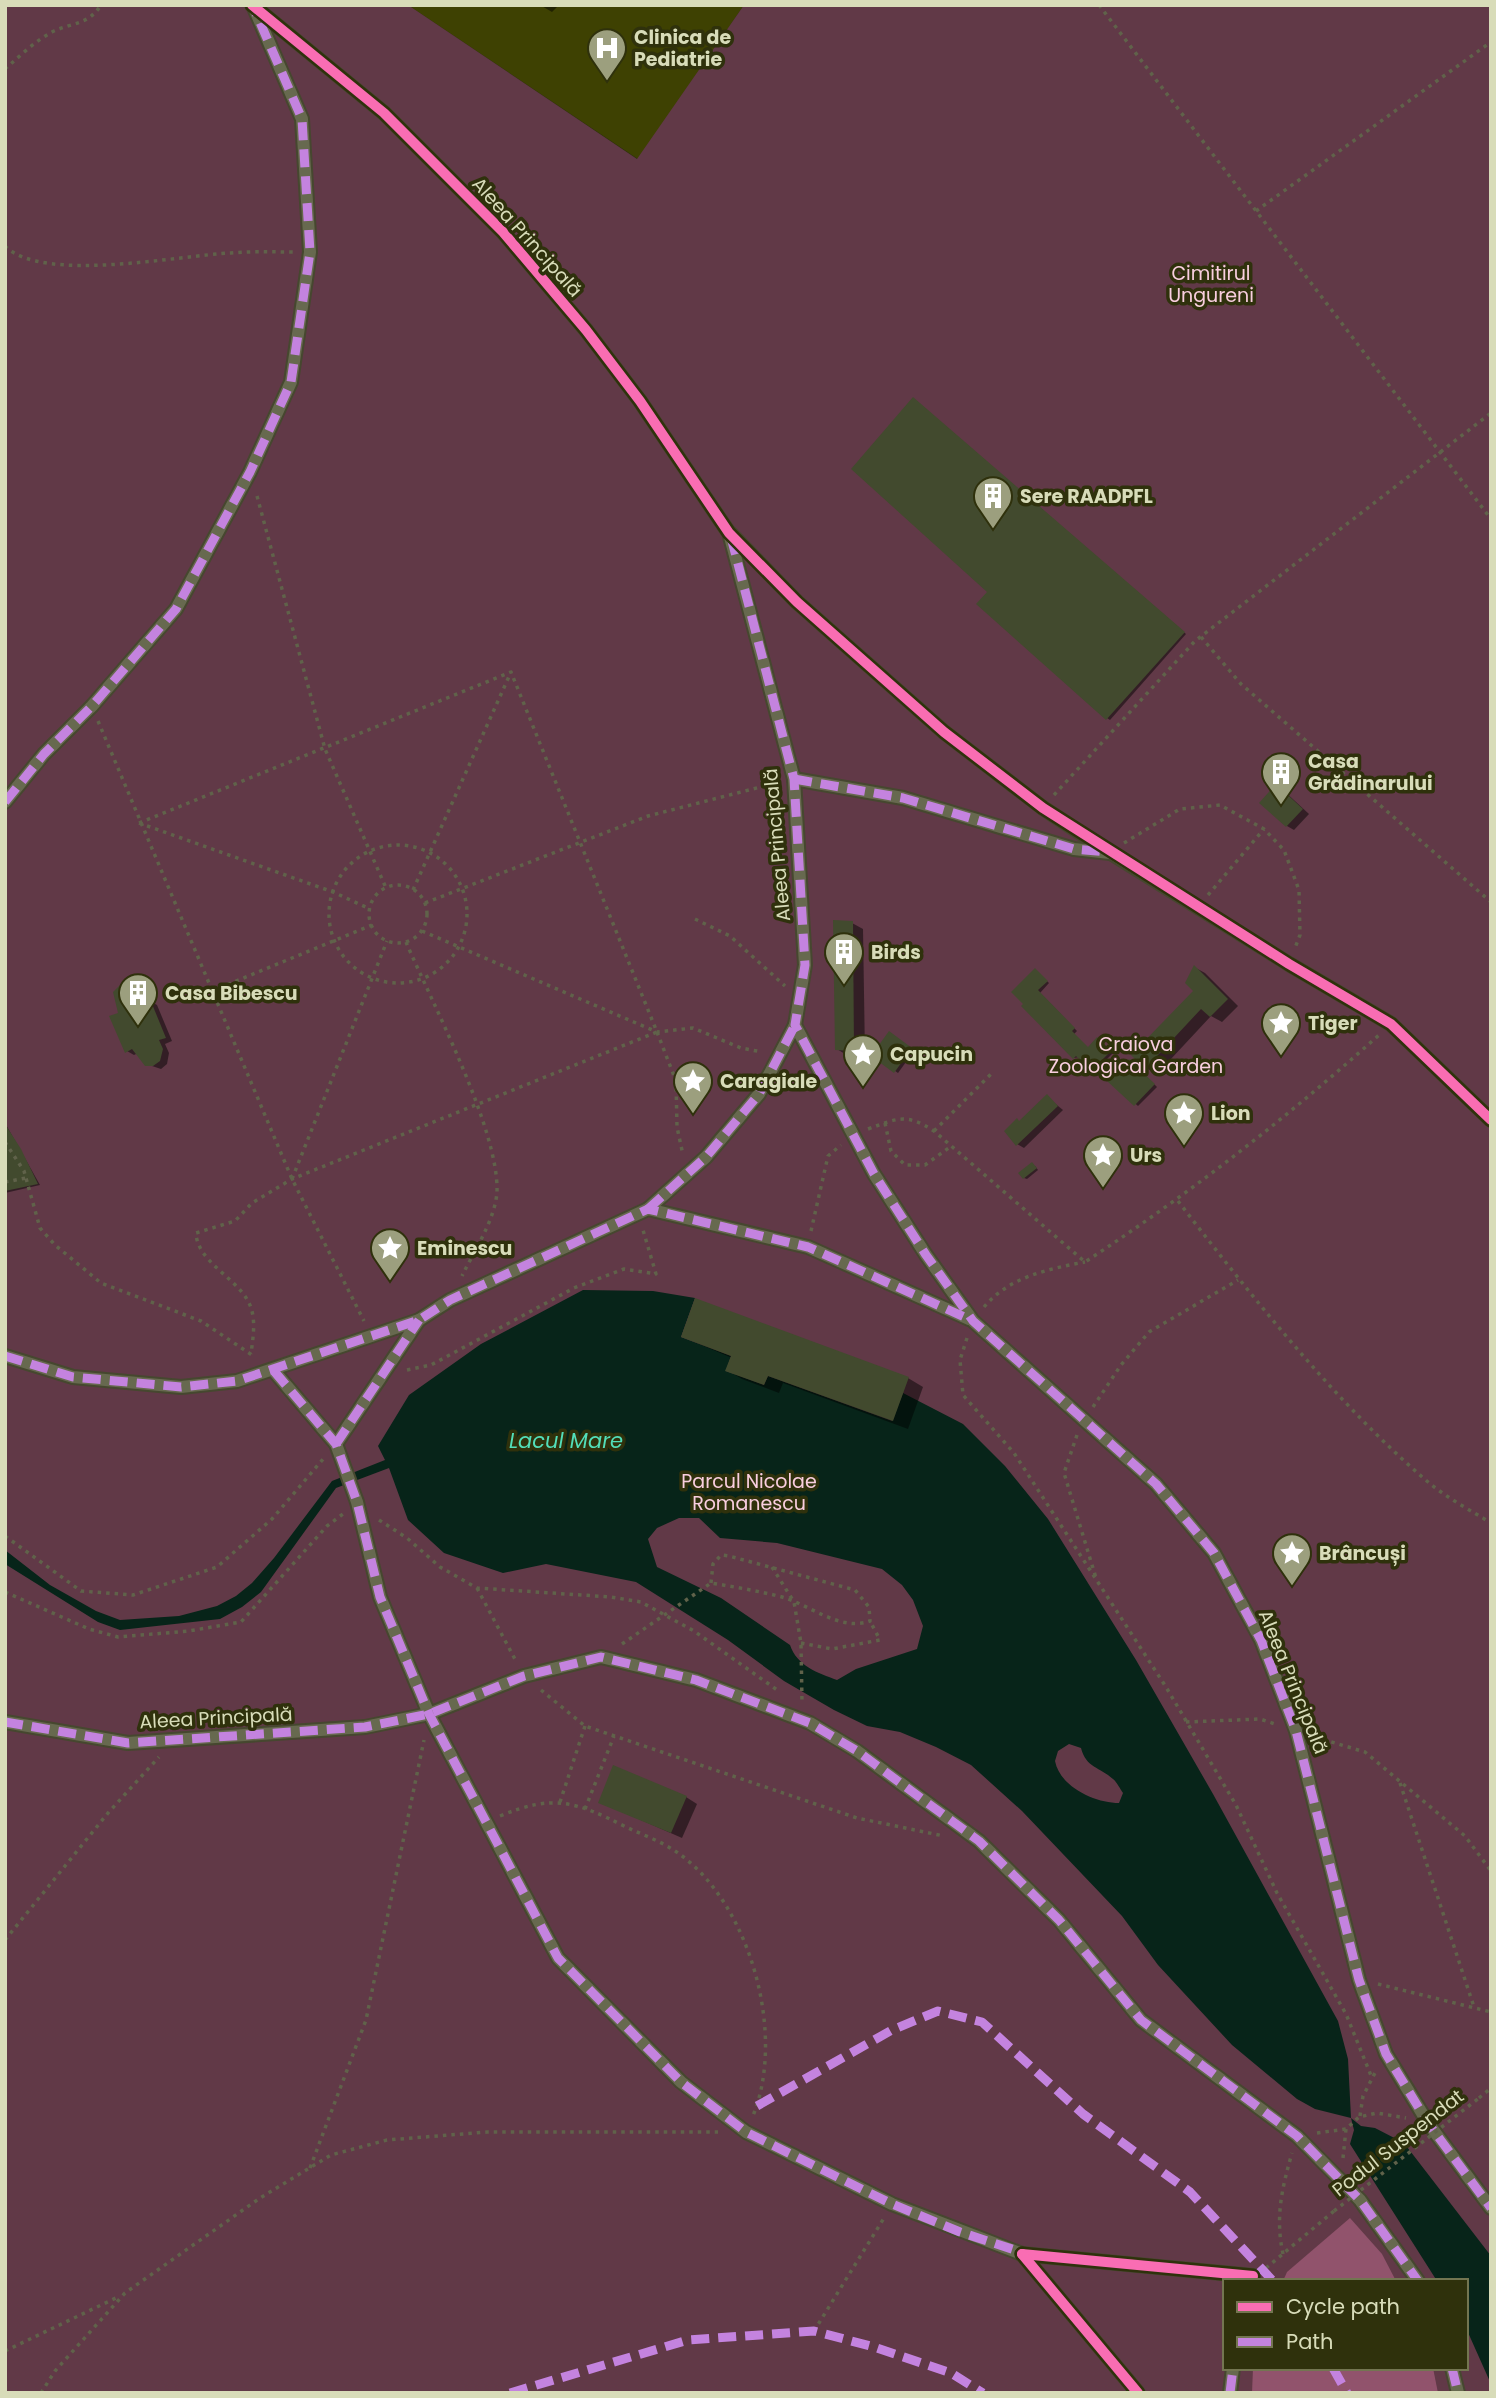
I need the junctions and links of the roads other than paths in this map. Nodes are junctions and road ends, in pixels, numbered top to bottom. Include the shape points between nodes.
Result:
1 (252, 5) edge
2 (729, 533) junction
3 (794, 779) junction
4 (5, 802) edge
5 (1111, 853) junction
6 (795, 1025) junction
7 (1491, 1120) edge
8 (643, 1211) junction
9 (419, 1320) junction
10 (972, 1321) junction
11 (5, 1356) edge
12 (274, 1371) junction
13 (336, 1444) junction
14 (429, 1714) junction
15 (5, 1722) edge
16 (1491, 2208) edge
17 (1022, 2253) junction
18 (1253, 2279) edge
19 (1417, 2279) edge
20 (1233, 2370) edge
21 (1452, 2370) edge
22 (1138, 2393) edge
23 (1230, 2393) edge
24 (1458, 2393) edge

1 - 2 street, Aleea Principală via 384,113 503,232 632,391
1 - 4 street via 302,119 310,252 291,382 250,472 176,609
2 - 3 street, Aleea Principală
2 - 5 street via 797,602 944,732
3 - 5 street via 903,798 1074,849
3 - 6 street, Aleea Principală via 805,965
5 - 7 street via 1391,1024
6 - 8 street via 758,1094 706,1157
6 - 10 street, Aleea Principală via 851,1135
8 - 9 street via 450,1300
8 - 10 street, Aleea Principală via 808,1247
9 - 12 street
9 - 13 street
10 - 16 street, Aleea Principală via 1156,1484 1214,1553 1261,1640 1296,1731 1359,1980 1386,2054 1428,2123
11 - 12 street via 73,1377 181,1387 237,1381
12 - 13 street
13 - 14 street via 357,1502 380,1597
14 - 15 street, Aleea Principală via 365,1727 128,1743
14 - 17 street via 558,1958 681,2082 746,2132 892,2204
14 - 19 street, Aleea Principală via 524,1676 601,1657 695,1680 810,1723 857,1751 979,1841 1059,1920 1141,2020 1297,2136 1360,2200
17 - 18 street
17 - 22 street
20 - 23 street
21 - 24 street

